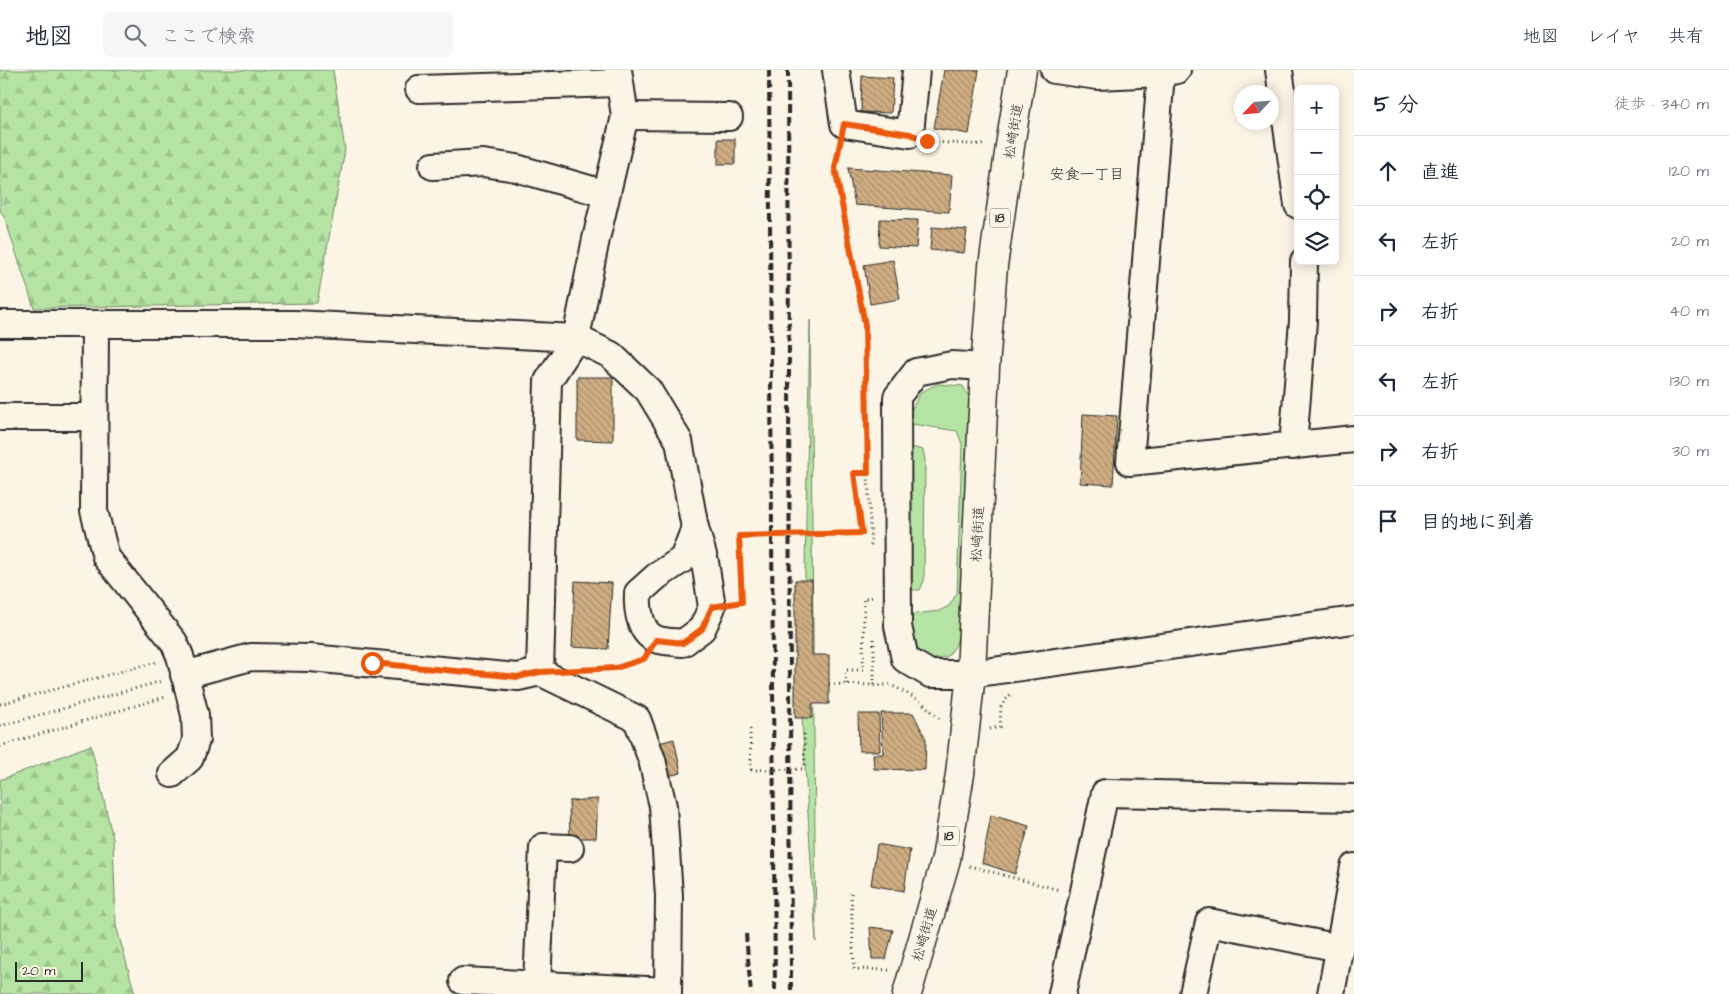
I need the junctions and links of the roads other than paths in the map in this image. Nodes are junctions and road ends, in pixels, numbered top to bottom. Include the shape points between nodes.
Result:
1 (836, 70) edge
2 (916, 70) edge
3 (1022, 70) edge
4 (1054, 70) edge
5 (1279, 70) edge
6 (1170, 71) edge
7 (618, 76) edge
8 (419, 89) dead end
9 (625, 116) junction
10 (729, 117) dead end
11 (433, 166) dead end
12 (1294, 177) edge
13 (606, 194) junction
14 (1304, 265) edge
15 (0, 324) edge
16 (95, 324) junction
17 (576, 338) junction
18 (985, 366) junction
19 (0, 417) edge
20 (94, 417) junction
21 (1354, 439) edge
22 (1293, 446) junction
23 (695, 528) junction
24 (1354, 620) edge
25 (540, 672) junction
26 (971, 674) junction
27 (186, 682) junction
28 (172, 774) dead end
29 (1354, 798) edge
30 (570, 848) dead end
31 (1354, 868) edge
32 (1340, 948) junction
33 (463, 981) dead end
34 (537, 985) junction
35 (668, 993) edge
36 (907, 994) edge
37 (1062, 994) edge
38 (1193, 994) edge
39 (1332, 994) edge

1 - 2 street via 844,124 910,134
3 - 18 main road, 松崎街道 / 18 via 993,266
4 - 6 street via 1098,76
5 - 12 street
6 - 22 street via 1130,462
7 - 8 street
7 - 9 street
9 - 10 street
9 - 13 street
11 - 13 street via 483,163 516,168
13 - 17 street
14 - 22 street
15 - 16 street
16 - 17 street via 294,324
16 - 20 street
17 - 23 street via 611,356 648,390 679,441
17 - 25 street via 548,381
18 - 26 main road, 松崎街道 / 18
18 - 26 street via 952,365 916,372 897,397 898,626 906,659 930,674
19 - 20 street
20 - 27 street via 94,511 106,557 174,642
21 - 22 street
23 - 23 street via 683,559 638,593 637,607 643,628 656,640 683,643 702,629 712,607 705,562
24 - 26 street
25 - 27 street via 518,677 310,658 251,657
25 - 35 street via 637,719 652,760 663,806 669,896
26 - 36 main road, 松崎街道 / 18 via 946,859
27 - 28 street via 196,715 196,740 190,758
29 - 37 street via 1105,793
30 - 34 street via 543,847
31 - 32 street
32 - 38 street via 1209,922
32 - 39 street
33 - 34 street
34 - 35 street

